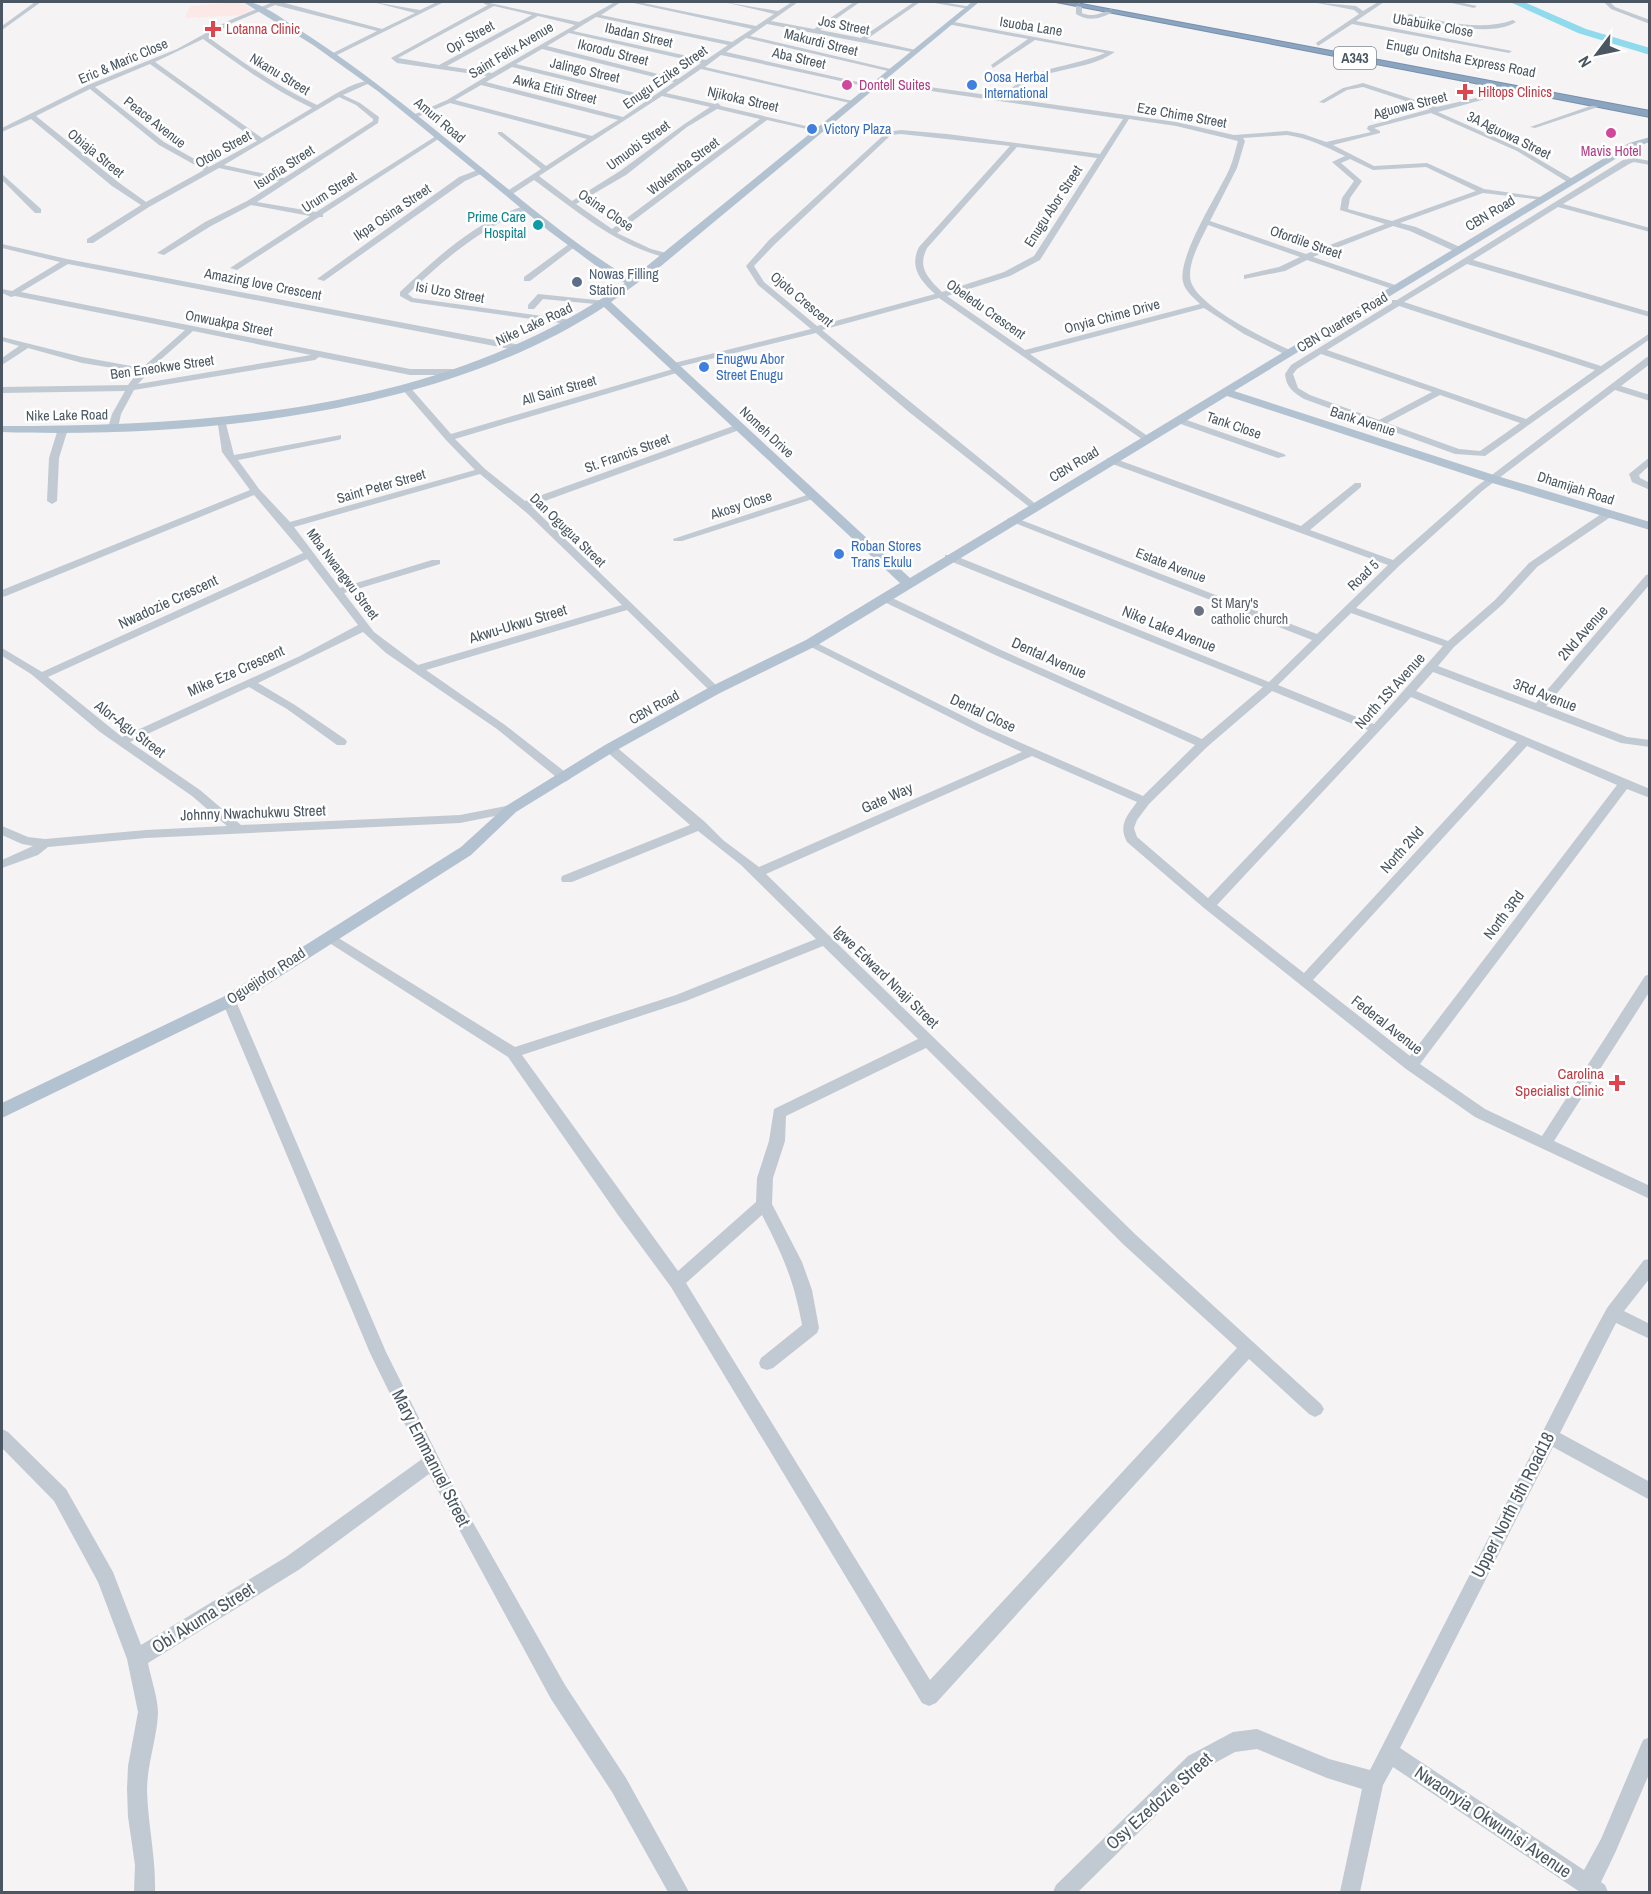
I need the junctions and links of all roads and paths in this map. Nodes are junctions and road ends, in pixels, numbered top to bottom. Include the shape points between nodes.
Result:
1 (38, 2) edge
2 (247, 2) edge
3 (276, 2) edge
4 (376, 2) edge
5 (441, 2) edge
6 (482, 2) edge
7 (606, 2) edge
8 (616, 2) edge
9 (632, 2) edge
10 (728, 2) edge
11 (795, 2) edge
12 (857, 2) edge
13 (916, 2) edge
14 (932, 2) edge
15 (1060, 2) edge
16 (1091, 2) edge
17 (1315, 2) edge
18 (1381, 2) edge
19 (1450, 2) edge
20 (1607, 2) edge
21 (494, 4) junction
22 (972, 4) edge
23 (1474, 6) dead end
24 (257, 10) junction
25 (420, 12) junction
26 (779, 13) junction
27 (537, 14) junction
28 (1363, 14) junction
29 (594, 15) junction
30 (1409, 16) dead end
31 (768, 22) junction
32 (1352, 22) junction
33 (1442, 22) junction
34 (1513, 22) dead end
35 (1650, 22) edge
36 (949, 23) junction
37 (580, 24) junction
38 (2, 28) edge
39 (758, 28) junction
40 (384, 31) junction
41 (567, 31) junction
42 (815, 31) junction
43 (203, 36) junction
44 (744, 36) junction
45 (1425, 36) junction
46 (1034, 38) junction
47 (862, 40) junction
48 (731, 44) junction
49 (1318, 44) junction
50 (542, 47) junction
51 (917, 51) junction
52 (1509, 51) dead end
53 (720, 53) junction
54 (331, 56) junction
55 (152, 62) junction
56 (705, 62) junction
57 (511, 65) junction
58 (993, 66) dead end
59 (441, 67) junction
60 (698, 67) junction
61 (892, 70) junction
62 (493, 75) junction
63 (679, 81) junction
64 (369, 82) junction
65 (481, 83) junction
66 (876, 84) junction
67 (90, 86) junction
68 (1516, 89) junction
69 (660, 94) junction
70 (339, 95) junction
71 (653, 99) junction
72 (1004, 99) junction
73 (449, 101) junction
74 (854, 102) junction
75 (1322, 102) dead end
76 (718, 105) junction
77 (1599, 105) junction
78 (1650, 107) edge
79 (318, 108) junction
80 (1436, 111) junction
81 (1650, 114) edge
82 (415, 116) junction
83 (33, 117) junction
84 (767, 117) junction
85 (1127, 117) junction
86 (624, 120) junction
87 (1533, 127) dead end
88 (2, 130) edge
89 (820, 130) junction
90 (500, 133) dead end
91 (438, 137) junction
92 (1241, 138) junction
93 (594, 139) junction
94 (1650, 139) edge
95 (261, 141) junction
96 (1326, 144) junction
97 (1015, 145) junction
98 (1100, 156) junction
99 (1350, 157) junction
100 (1650, 163) edge
101 (218, 166) junction
102 (546, 169) junction
103 (209, 170) junction
104 (480, 171) junction
105 (2, 176) edge
106 (535, 177) junction
107 (285, 180) junction
108 (1572, 181) junction
109 (1482, 192) junction
110 (508, 193) junction
111 (1543, 198) junction
112 (250, 204) junction
113 (572, 204) junction
114 (146, 205) junction
115 (1557, 205) junction
116 (524, 208) junction
117 (38, 211) dead end
118 (320, 215) junction
119 (1208, 222) junction
120 (1395, 224) junction
121 (1650, 230) edge
122 (612, 233) junction
123 (90, 241) dead end
124 (2, 246) edge
125 (572, 246) junction
126 (1460, 250) junction
127 (161, 253) dead end
128 (667, 256) junction
129 (1306, 257) junction
130 (67, 261) junction
131 (1467, 261) junction
132 (234, 268) dead end
133 (644, 274) junction
134 (617, 278) junction
135 (1247, 278) dead end
136 (321, 279) dead end
137 (527, 279) dead end
138 (629, 285) junction
139 (1395, 288) junction
140 (2, 291) edge
141 (13, 293) junction
142 (942, 296) junction
143 (1380, 297) junction
144 (609, 300) junction
145 (2, 301) edge
146 (1399, 303) junction
147 (1206, 305) junction
148 (531, 308) dead end
149 (1650, 315) edge
150 (571, 323) junction
151 (191, 329) junction
152 (817, 329) junction
153 (1650, 335) edge
154 (2, 339) edge
155 (27, 345) junction
156 (520, 348) junction
157 (1320, 351) junction
158 (1287, 352) junction
159 (1024, 353) junction
160 (326, 355) junction
161 (1650, 359) edge
162 (2, 362) edge
163 (675, 368) junction
164 (1601, 369) junction
165 (145, 371) junction
166 (453, 372) junction
167 (1613, 386) junction
168 (405, 387) junction
169 (132, 388) junction
170 (2, 390) edge
171 (1224, 391) junction
172 (1440, 392) junction
173 (1650, 398) edge
174 (220, 420) junction
175 (1178, 420) junction
176 (1527, 423) junction
177 (1378, 424) junction
178 (739, 427) junction
179 (113, 428) junction
180 (2, 429) edge
181 (63, 429) junction
182 (338, 437) dead end
183 (449, 438) junction
184 (1146, 439) junction
185 (1281, 456) dead end
186 (232, 458) junction
187 (1110, 460) junction
188 (1650, 460) edge
189 (482, 471) junction
190 (1493, 479) junction
191 (1358, 485) dead end
192 (1650, 487) edge
193 (256, 491) junction
194 (813, 496) junction
195 (52, 501) dead end
196 (524, 505) junction
197 (1033, 507) junction
198 (1608, 514) junction
199 (1012, 519) junction
200 (288, 526) junction
201 (1650, 526) edge
202 (1302, 531) junction
203 (678, 539) dead end
204 (309, 554) junction
205 (949, 558) junction
206 (436, 562) dead end
207 (1395, 564) junction
208 (1650, 577) edge
209 (908, 583) junction
210 (337, 592) junction
211 (2, 594) edge
212 (884, 598) junction
213 (627, 607) junction
214 (1349, 609) junction
215 (363, 627) junction
216 (1319, 639) junction
217 (811, 644) junction
218 (1450, 645) junction
219 (2, 651) edge
220 (1431, 667) junction
221 (418, 669) junction
222 (40, 677) junction
223 (248, 682) junction
224 (1271, 686) junction
225 (715, 690) junction
226 (1409, 692) junction
227 (1538, 708) junction
228 (1376, 729) junction
229 (121, 742) junction
230 (341, 742) dead end
231 (1524, 742) junction
232 (1203, 744) junction
233 (1650, 744) edge
234 (610, 748) junction
235 (1031, 752) junction
236 (565, 778) junction
237 (1623, 784) junction
238 (1650, 794) edge
239 (1145, 801) junction
240 (511, 809) junction
241 (701, 825) junction
242 (2, 830) edge
243 (240, 831) junction
244 (1131, 839) joint
245 (45, 843) junction
246 (2, 864) edge
247 (756, 873) junction
248 (567, 879) dead end
249 (1209, 905) junction
250 (327, 937) junction
251 (825, 940) junction
252 (1650, 979) edge
253 (1305, 981) junction
254 (229, 1001) junction
255 (927, 1041) junction
256 (513, 1053) junction
257 (1411, 1065) junction
258 (2, 1111) edge
259 (1545, 1143) junction
260 (1650, 1193) edge
261 (764, 1204) junction
262 (1650, 1265) edge
263 (677, 1282) junction
264 (1613, 1313) junction
265 (1650, 1332) edge
266 (1248, 1348) junction
267 (767, 1363) dead end
268 (1315, 1409) dead end
269 (1548, 1435) junction
270 (2, 1437) edge
271 (432, 1462) junction
272 (1650, 1492) edge
273 (137, 1659) junction
274 (1650, 1747) edge
275 (1388, 1752) junction
276 (1374, 1780) junction
277 (1593, 1889) edge
278 (144, 1893) edge
279 (679, 1893) edge
280 (1063, 1893) edge
281 (1350, 1893) edge

1 - 38 street
2 - 24 main road, Amuri Road
3 - 24 street, Eric & Maric Close
3 - 40 street
4 - 25 street
5 - 25 street
6 - 21 street
7 - 8 street
8 - 29 street, Saint Felix Avenue
9 - 39 street
10 - 26 street
11 - 26 street, Enugu Ezike Street
12 - 42 street
13 - 47 street
14 - 22 street
15 - 68 highway, Enugu Onitsha Express Road / A343
16 - 49 highway, Enugu Onitsha Express Road / A343
17 - 28 street via 1356,8
18 - 28 street
19 - 23 street
20 - 35 street
21 - 27 street
21 - 59 street via 394,58
22 - 36 main road, Nike Lake Road
24 - 43 street, Eric & Maric Close
24 - 54 main road, Amuri Road
25 - 40 street
26 - 31 street, Enugu Ezike Street
27 - 37 street
27 - 59 street, Opi Street
28 - 32 street
29 - 37 street, Saint Felix Avenue
29 - 48 street
30 - 33 street
31 - 39 street, Enugu Ezike Street
31 - 42 street, Jos Street
32 - 45 street, Ubabuike Close
32 - 49 street
33 - 34 street via 1486,28 1507,27
33 - 45 street
36 - 46 street, Isuoba Lane
36 - 51 main road, Nike Lake Road
37 - 41 street, Saint Felix Avenue
39 - 44 street, Enugu Ezike Street
40 - 54 street
41 - 50 street, Saint Felix Avenue
41 - 56 street, Ibadan Street
42 - 47 street, Jos Street
43 - 55 street, Eric & Maric Close
43 - 79 street, Nkanu Street via 259,75
44 - 48 street, Enugu Ezike Street
44 - 61 street, Makurdi Street
45 - 52 street, Ubabuike Close
46 - 58 street
46 - 72 street, Isuoba Lane via 1112,52 1027,80
47 - 51 street, Jos Street
48 - 53 street, Enugu Ezike Street
49 - 78 highway, Enugu Onitsha Express Road / A343
50 - 57 street, Saint Felix Avenue
50 - 63 street, Ikorodu Street
51 - 61 main road, Nike Lake Road
53 - 56 street, Enugu Ezike Street
53 - 66 street, Aba Street
54 - 64 main road, Amuri Road
55 - 67 street, Eric & Maric Close
55 - 95 street
56 - 60 street, Enugu Ezike Street
57 - 62 street, Saint Felix Avenue
57 - 71 street, Jalingo Street
59 - 62 street
60 - 63 street, Enugu Ezike Street
60 - 74 street
61 - 66 main road, Nike Lake Road
62 - 65 street, Saint Felix Avenue
63 - 69 street, Enugu Ezike Street
64 - 70 street, Otolo Street
64 - 82 main road, Amuri Road
65 - 73 street, Saint Felix Avenue
65 - 86 street, Awka Etiti Street
66 - 72 street, Eze Chime Street
66 - 74 main road, Nike Lake Road
67 - 83 street, Eric & Maric Close
67 - 103 street, Peace Avenue via 169,150
68 - 77 highway, Enugu Onitsha Express Road / A343
68 - 80 street, Aguowa Street
69 - 71 street, Enugu Ezike Street
69 - 76 street, Njikoka Street
70 - 79 street, Otolo Street
70 - 107 street, Isuofia Street via 377,120
71 - 86 street, Enugu Ezike Street
72 - 85 street, Eze Chime Street
73 - 82 street, Saint Felix Avenue
73 - 93 street
74 - 89 main road, Nike Lake Road
75 - 80 street, 3A Aguowa Street via 1345,89 1363,85
76 - 84 street, Njikoka Street
76 - 113 street, Umuobi Street
77 - 81 highway, Enugu Onitsha Express Road / A343
77 - 87 street
79 - 95 street, Otolo Street
80 - 96 street, Aguowa Street via 1371,127 1378,132 1375,134
80 - 108 street, 3A Aguowa Street via 1519,150
82 - 91 main road, Amuri Road
83 - 88 street, Eric & Maric Close
83 - 114 street, Obiaja Street
84 - 89 street, Njikoka Street
84 - 122 street, Wokemba Street
85 - 92 street, Eze Chime Street
85 - 98 street, Enugu Abor Street
86 - 93 street, Enugu Ezike Street
89 - 128 main road, Nike Lake Road
90 - 102 street
91 - 104 main road, Amuri Road
91 - 118 street, Urum Street
92 - 96 street via 1296,134
92 - 119 street, Eze Chime Street via 1236,161
93 - 102 street, Enugu Ezike Street
94 - 108 main road, CBN Road via 1632,145
95 - 101 street, Otolo Street
96 - 99 street
97 - 98 street
97 - 142 street, Obeledu Crescent via 919,254 919,272
97 - 152 street, Ojoto Crescent via 909,132 889,134 882,140 750,266 760,282
98 - 142 street, Enugu Abor Street via 1037,258 999,277
99 - 109 street via 1373,168 1427,165
99 - 120 street via 1336,162 1358,180 1349,189 1343,209
100 - 115 street, CBN Quarters Road via 1626,162
101 - 103 street, Otolo Street
101 - 107 street
102 - 106 street, Enugu Ezike Street
103 - 114 street, Otolo Street
104 - 110 main road, Amuri Road
104 - 136 street, Ikpa Osina Street
105 - 117 street
106 - 110 street, Enugu Ezike Street
106 - 113 street, Osina Close
107 - 112 street, Isuofia Street
108 - 111 main road, CBN Road
109 - 111 street
109 - 120 street
110 - 116 main road, Amuri Road
111 - 126 main road, CBN Road
112 - 118 street
112 - 127 street, Isuofia Street
113 - 122 street, Osina Close
114 - 123 street, Otolo Street
115 - 121 street
115 - 131 street, CBN Quarters Road
116 - 125 main road, Amuri Road
116 - 150 street, Isi Uzo Street via 480,232 403,294 411,300
118 - 132 street, Urum Street
119 - 129 street, Ofordile Street
119 - 147 street, Eze Chime Street via 1191,257 1187,276 1191,291
120 - 126 street
120 - 129 street
122 - 128 street, Osina Close
124 - 130 street, Amazing love Crescent
125 - 134 main road, Amuri Road
125 - 137 street
126 - 139 main road, CBN Road
128 - 133 main road, Nike Lake Road
129 - 135 street via 1282,269
129 - 139 street, Ofordile Street
130 - 141 street
130 - 156 street, Amazing love Crescent
131 - 146 street, CBN Quarters Road
131 - 149 street
133 - 134 main road
133 - 138 main road, Nike Lake Road
134 - 138 main road, Amuri Road
134 - 144 main road
138 - 144 main road, Nike Lake Road
139 - 143 main road, CBN Road
140 - 141 street, Onwuakpa Street
141 - 145 street
141 - 151 street, Onwuakpa Street
142 - 152 street, Enugu Abor Street
142 - 159 street, Obeledu Crescent
143 - 146 street
143 - 158 main road, CBN Road
144 - 148 street via 541,296
144 - 150 main road, Nike Lake Road
144 - 163 main road, Nomeh Drive
146 - 157 street, CBN Quarters Road
146 - 164 street
147 - 158 street, Eze Chime Street
147 - 159 street, Onyia Chime Drive
150 - 156 main road, Nike Lake Road
151 - 160 street, Onwuakpa Street
151 - 165 street
152 - 163 street, All Saint Street
152 - 197 street, Ojoto Crescent
153 - 164 street, CBN Quarters Road
154 - 155 street
155 - 162 street
155 - 165 street
156 - 166 main road, Nike Lake Road
157 - 172 street
157 - 177 street, CBN Quarters Road via 1289,374 1295,390 1321,404
158 - 171 main road, CBN Road
159 - 184 street, Obeledu Crescent
160 - 166 street, Onwuakpa Street via 410,372
160 - 169 street, Ben Eneokwe Street
161 - 167 street, Road 5
163 - 178 main road, Nomeh Drive
163 - 183 street, All Saint Street
164 - 176 street, CBN Quarters Road
165 - 169 street
166 - 168 main road, Nike Lake Road
167 - 173 street
167 - 190 street, Road 5
168 - 174 main road, Nike Lake Road
168 - 183 street, Dan Ogugua Street
169 - 170 street, Ben Eneokwe Street
169 - 179 street via 116,413
171 - 175 main road, CBN Road
171 - 190 main road, Bank Avenue
172 - 176 street
172 - 177 street
174 - 179 main road, Nike Lake Road
174 - 186 street, Mba Nwangwu Street
175 - 184 main road, CBN Road
175 - 185 street, Tank Close
176 - 177 street, CBN Quarters Road via 1476,455
178 - 194 main road, Nomeh Drive
178 - 196 street, St. Francis Street
179 - 181 main road, Nike Lake Road
180 - 181 main road, Nike Lake Road
181 - 195 street via 54,458
182 - 186 street
183 - 189 street, Dan Ogugua Street
184 - 187 main road, CBN Road
186 - 193 street, Mba Nwangwu Street
187 - 197 main road, CBN Road
187 - 202 street
188 - 192 street via 1634,474 1635,480
189 - 196 street, Dan Ogugua Street
189 - 200 street, Saint Peter Street
190 - 198 main road, Dhamijah Road
190 - 207 street, Road 5
191 - 202 street
193 - 200 street, Mba Nwangwu Street
193 - 211 street
194 - 203 street, Akosy Close
194 - 209 main road, Nomeh Drive
196 - 213 street, Dan Ogugua Street
197 - 199 main road, CBN Road
198 - 201 main road, Dhamijah Road
198 - 218 street, North 1St Avenue via 1533,565 1499,602
199 - 205 main road, CBN Road
199 - 216 street, Estate Avenue
200 - 204 street, Mba Nwangwu Street
202 - 207 street
204 - 210 street, Mba Nwangwu Street
204 - 222 street, Nwadozie Crescent
205 - 209 main road, CBN Road
205 - 224 street, Nike Lake Avenue
206 - 210 street
207 - 214 street, Road 5
208 - 227 street, 2Nd Avenue
209 - 212 main road, CBN Road
210 - 215 street, Mba Nwangwu Street
212 - 217 main road, CBN Road
212 - 232 street, Dental Avenue
213 - 221 street, Akwu-Ukwu Street
213 - 225 street, Dan Ogugua Street
214 - 216 street, Road 5
214 - 218 street
215 - 221 street, Mba Nwangwu Street
215 - 223 street, Mike Eze Crescent
216 - 224 street, Road 5
217 - 225 main road, CBN Road
217 - 235 street, Dental Close
218 - 220 street, North 1St Avenue
219 - 222 street, Alor-Agu Street
220 - 226 street, North 1St Avenue
220 - 227 street, 3Rd Avenue
221 - 236 street, Mba Nwangwu Street
222 - 229 street, Alor-Agu Street
223 - 229 street, Mike Eze Crescent
223 - 230 street via 291,706
224 - 228 street, Nike Lake Avenue
224 - 232 street, Road 5
225 - 234 main road, CBN Road
226 - 228 street, North 1St Avenue
226 - 231 street
227 - 233 street, 3Rd Avenue via 1625,740
228 - 249 street, North 1St Avenue
229 - 243 street, Alor-Agu Street via 196,793
231 - 237 street
231 - 253 street, North 2Nd
232 - 239 street, Road 5
234 - 236 main road, CBN Road
234 - 241 street, Igwe Edward Nnaji Street
235 - 239 street, Dental Close
235 - 247 street, Gate Way
236 - 240 main road, CBN Road
237 - 238 street
237 - 257 street, North 3Rd
239 - 244 street, Road 5 via 1131,819
240 - 243 street, Johnny Nwachukwu Street via 460,819
240 - 250 main road, Oguejiofor Road via 466,851
241 - 247 street, Igwe Edward Nnaji Street
241 - 248 street
242 - 245 street via 26,841
243 - 245 street, Johnny Nwachukwu Street
244 - 249 street, Federal Avenue
245 - 246 street, Johnny Nwachukwu Street
247 - 251 street, Igwe Edward Nnaji Street
249 - 253 street, Federal Avenue
250 - 254 main road, Oguejiofor Road
250 - 256 street
251 - 255 street, Igwe Edward Nnaji Street
251 - 256 street via 681,998
252 - 259 street
253 - 257 street, Federal Avenue
254 - 258 main road, Oguejiofor Road
254 - 271 street, Mary Emmanuel Street via 378,1353
255 - 261 street via 779,1113 777,1141 765,1178
255 - 266 street, Igwe Edward Nnaji Street via 1130,1240
256 - 263 street
257 - 259 street, Federal Avenue via 1479,1113
259 - 260 street, Federal Avenue
261 - 263 street
261 - 267 street via 794,1262 812,1328
262 - 264 street, Upper North 5th Road18
263 - 266 street via 928,1696
264 - 265 street
264 - 269 street, Upper North 5th Road18
266 - 268 street, Igwe Edward Nnaji Street
269 - 272 street
269 - 275 street, Upper North 5th Road18
270 - 273 street via 60,1496 106,1578
271 - 273 street, Obi Akuma Street via 292,1563
271 - 279 street, Mary Emmanuel Street via 558,1692 620,1785
273 - 278 street, Obi Akuma Street via 148,1712 137,1789
274 - 277 street
275 - 276 street
275 - 277 street, Nwaonyia Okwunisi Avenue
276 - 280 street, Osy Ezedozie Street via 1327,1768 1257,1739 1233,1742 1195,1763
276 - 281 street

